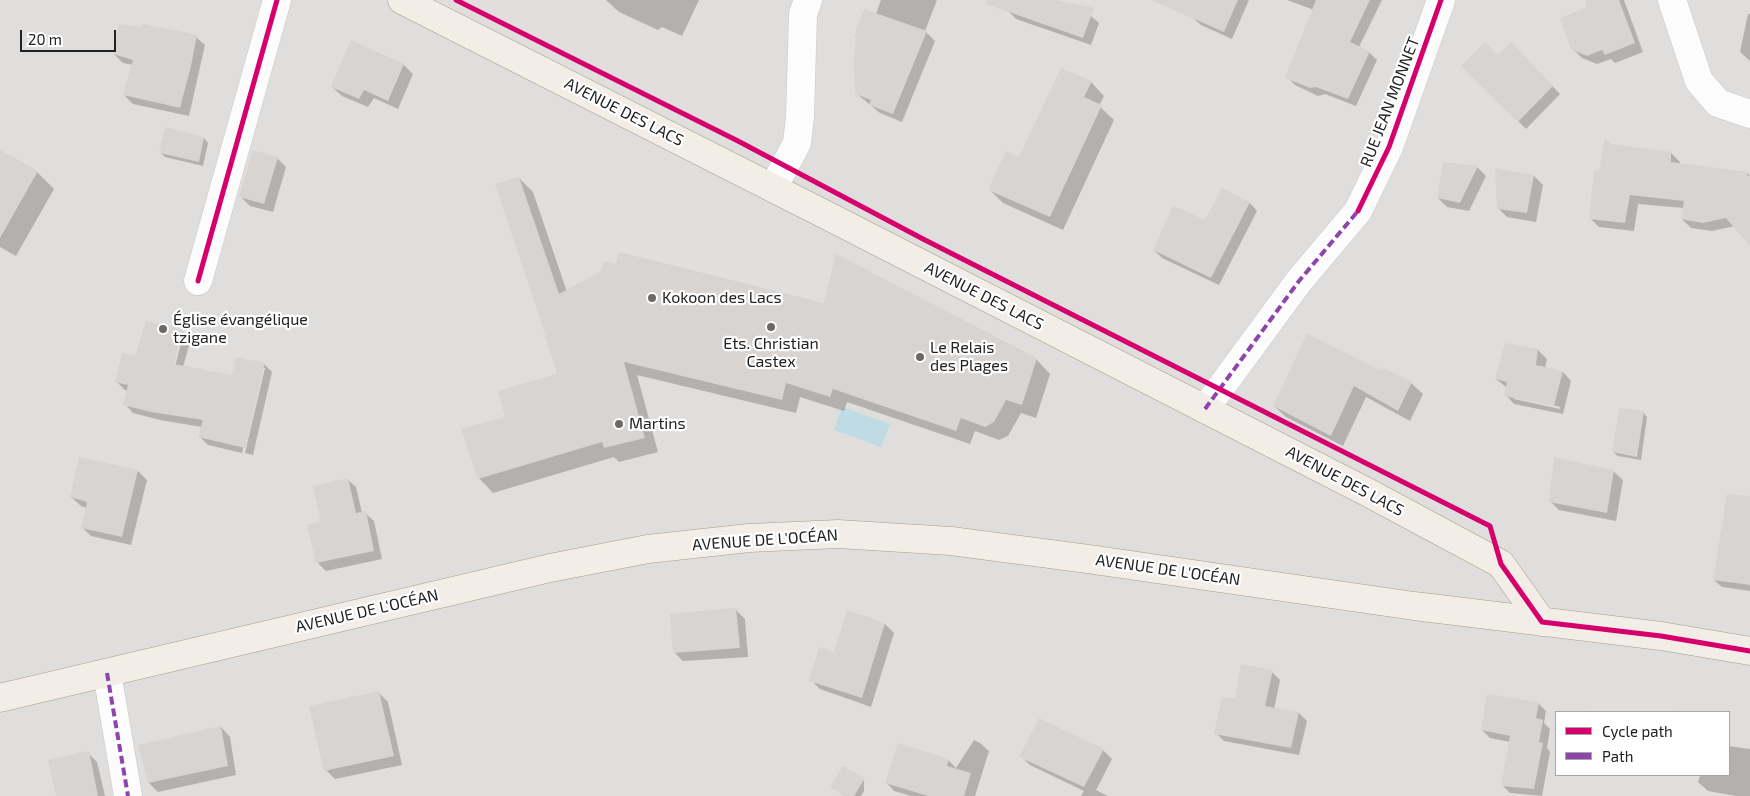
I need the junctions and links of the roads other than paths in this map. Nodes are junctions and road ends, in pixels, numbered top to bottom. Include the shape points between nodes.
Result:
1 (278, 0) edge
2 (402, 0) edge
3 (808, 0) edge
4 (1441, 0) edge
5 (1672, 0) edge
6 (1750, 114) edge
7 (773, 188) junction
8 (198, 281) dead end
9 (1205, 408) junction
10 (1542, 622) junction
11 (1750, 650) edge
12 (106, 673) junction
13 (0, 698) edge
14 (128, 796) edge

1 - 8 street
2 - 7 main road, AVENUE DES LACS
3 - 7 street via 803,14 797,143
4 - 9 street, RUE JEAN MONNET via 1389,147 1358,211 1298,281
5 - 6 street via 1699,81 1718,103
7 - 9 main road, AVENUE DES LACS
9 - 10 main road, AVENUE DES LACS via 1500,564
10 - 11 main road, AVENUE DE L'OCÉAN
10 - 12 main road, AVENUE DE L'OCÉAN via 951,541 838,534 749,538 648,549 550,568
12 - 13 main road, AVENUE DE L'OCÉAN
12 - 14 street

